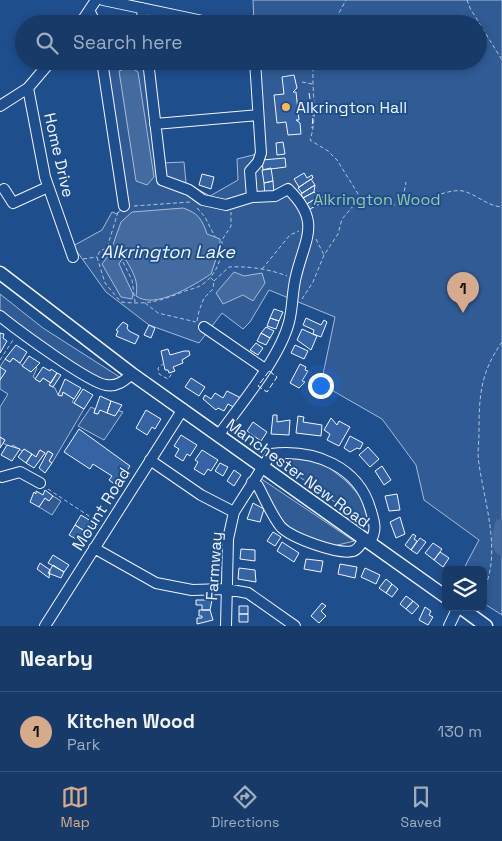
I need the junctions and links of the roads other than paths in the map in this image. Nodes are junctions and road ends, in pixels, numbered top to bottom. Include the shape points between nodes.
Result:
1 (96, 0) edge
2 (103, 0) edge
3 (142, 8) junction
4 (90, 12) junction
5 (88, 15) edge
6 (92, 15) edge
7 (142, 15) edge
8 (175, 15) edge
9 (43, 70) edge
10 (103, 70) edge
11 (149, 70) edge
12 (256, 70) edge
13 (28, 88) junction
14 (0, 106) edge
15 (258, 115) junction
16 (155, 124) junction
17 (48, 187) junction
18 (4, 190) dead end
19 (252, 197) junction
20 (124, 206) road end
21 (77, 258) road end
22 (0, 273) edge
23 (0, 316) edge
24 (204, 327) dead end
25 (265, 369) junction
26 (132, 374) junction
27 (183, 409) junction
28 (218, 436) junction
29 (150, 460) junction
30 (261, 467) junction
31 (1, 477) edge
32 (252, 482) junction
33 (40, 483) road end
34 (234, 512) junction
35 (366, 541) junction
36 (94, 548) junction
37 (226, 589) junction
38 (442, 594) edge
39 (457, 611) edge
40 (465, 611) edge
41 (45, 626) edge
42 (226, 626) edge
43 (295, 626) edge
44 (449, 626) edge
45 (486, 626) edge

1 - 4 street
2 - 3 street
3 - 7 street
3 - 8 street
4 - 5 street
4 - 6 street
9 - 13 street
10 - 20 street
11 - 16 street
12 - 15 street
13 - 14 street
13 - 17 street, Home Drive
15 - 16 street
15 - 19 street via 261,153 250,171
16 - 19 street via 162,180 189,190 203,200 226,205
17 - 18 street via 13,203
17 - 21 street, Home Drive
19 - 25 street via 275,196 288,189 309,220 310,232 295,278 289,324
22 - 26 main road, Manchester New Road
23 - 26 street via 17,334 88,378 105,385 122,384
24 - 25 street
25 - 28 street
26 - 27 main road, Manchester New Road
27 - 28 main road, Manchester New Road
27 - 29 street, Mount Road
28 - 30 main road, Manchester New Road
29 - 34 street via 201,495
29 - 36 street, Mount Road
30 - 32 street, Farmway
30 - 35 main road, Manchester New Road
30 - 35 street via 271,454 286,453 320,457 340,467 361,486 366,496 375,528
31 - 33 street via 20,472
32 - 34 street, Farmway
32 - 35 street via 258,486 281,527 299,539 352,551
34 - 37 street, Farmway via 228,539
35 - 38 main road, Manchester New Road
36 - 37 street via 156,583 192,590
36 - 41 street, Mount Road
37 - 42 street, Farmway
37 - 43 street via 255,596
39 - 44 street
40 - 45 main road

